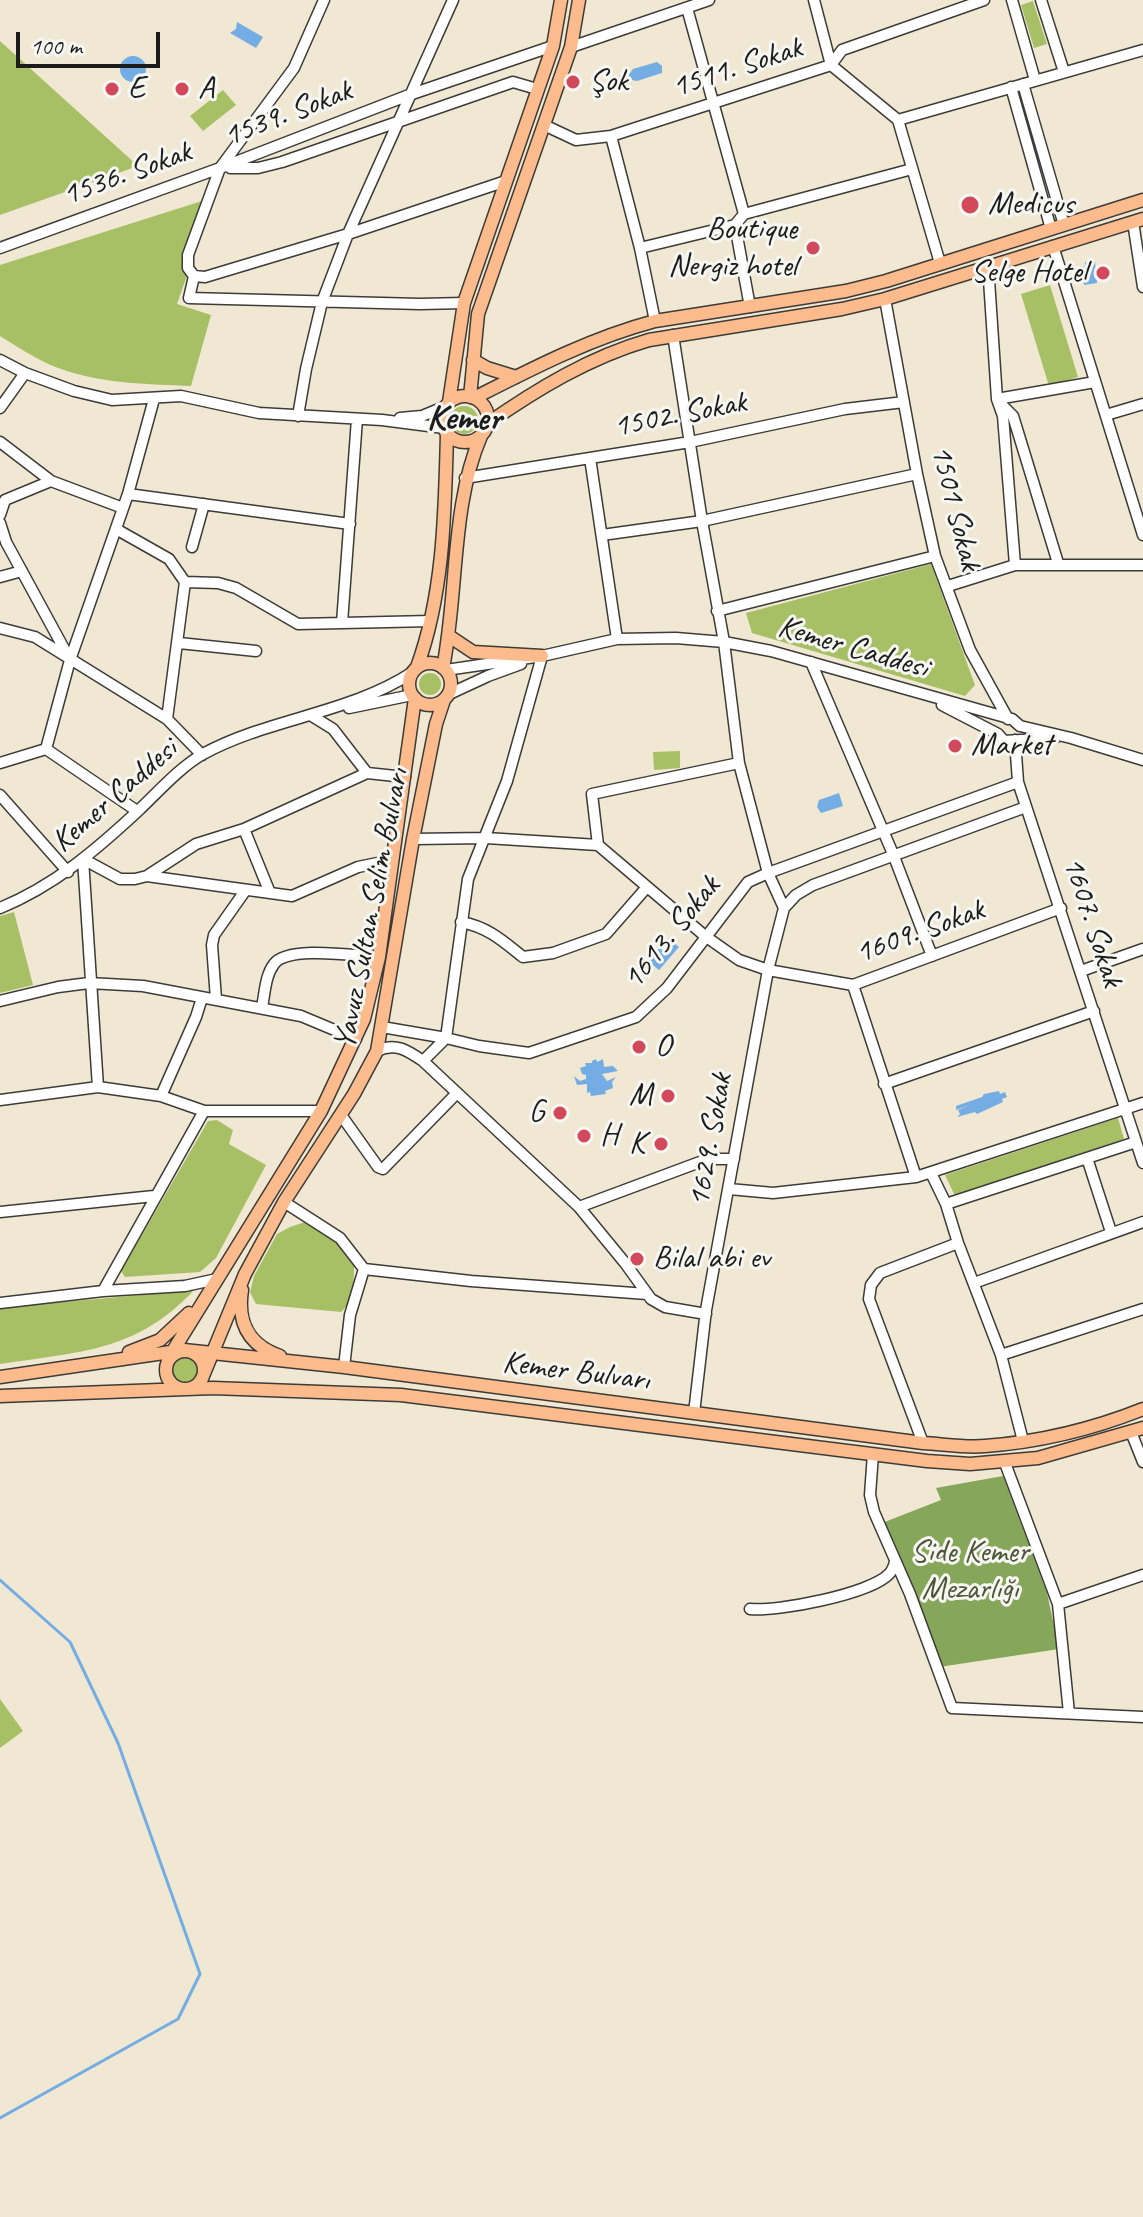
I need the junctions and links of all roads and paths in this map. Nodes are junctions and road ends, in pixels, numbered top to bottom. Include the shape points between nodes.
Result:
1 (324, 0) edge
2 (453, 0) edge
3 (561, 0) edge
4 (579, 0) edge
5 (709, 0) edge
6 (814, 0) edge
7 (984, 0) edge
8 (1041, 0) edge
9 (1014, 1) edge
10 (687, 8) junction
11 (553, 46) junction
12 (571, 47) junction
13 (1143, 50) edge
14 (831, 65) junction
15 (1064, 72) junction
16 (1035, 80) junction
17 (1023, 84) junction
18 (1011, 87) junction
19 (537, 89) junction
20 (409, 95) junction
21 (713, 103) junction
22 (898, 120) junction
23 (397, 122) junction
24 (544, 125) junction
25 (611, 136) junction
26 (220, 168) junction
27 (912, 169) junction
28 (506, 181) junction
29 (1143, 200) edge
30 (744, 214) junction
31 (1138, 221) edge
32 (735, 225) junction
33 (1057, 227) junction
34 (348, 234) junction
35 (1053, 246) junction
36 (0, 248) edge
37 (640, 248) junction
38 (940, 263) junction
39 (988, 265) junction
40 (194, 276) junction
41 (1143, 287) edge
42 (885, 299) junction
43 (322, 302) junction
44 (464, 303) junction
45 (750, 307) junction
46 (655, 321) junction
47 (673, 335) junction
48 (0, 360) edge
49 (473, 360) junction
50 (25, 373) junction
51 (516, 377) junction
52 (1095, 382) junction
53 (472, 397) junction
54 (154, 399) junction
55 (997, 399) junction
56 (904, 402) junction
57 (448, 404) junction
58 (1143, 404) edge
59 (0, 408) edge
60 (1106, 415) junction
61 (298, 416) junction
62 (357, 419) junction
63 (382, 420) junction
64 (445, 430) junction
65 (484, 430) junction
66 (0, 442) edge
67 (690, 442) junction
68 (590, 458) junction
69 (917, 474) junction
70 (465, 478) junction
71 (51, 481) junction
72 (128, 494) junction
73 (204, 504) junction
74 (123, 508) junction
75 (0, 515) edge
76 (702, 521) junction
77 (0, 523) edge
78 (350, 524) junction
79 (116, 529) junction
80 (602, 535) junction
81 (1143, 535) edge
82 (192, 547) dead end
83 (935, 556) junction
84 (1058, 563) junction
85 (1015, 565) junction
86 (1143, 565) edge
87 (22, 571) junction
88 (0, 577) edge
89 (185, 582) junction
90 (948, 586) junction
91 (717, 611) junction
92 (431, 621) junction
93 (342, 623) junction
94 (0, 628) edge
95 (449, 636) junction
96 (617, 639) junction
97 (724, 642) junction
98 (179, 643) junction
99 (256, 651) dead end
100 (542, 656) junction
101 (70, 660) junction
102 (811, 662) junction
103 (444, 669) junction
104 (415, 670) junction
105 (919, 693) junction
106 (413, 696) junction
107 (446, 698) junction
108 (312, 716) junction
109 (167, 719) junction
110 (1008, 719) junction
111 (1020, 726) junction
112 (1006, 738) junction
113 (1071, 738) junction
114 (46, 749) junction
115 (202, 755) junction
116 (1143, 760) edge
117 (0, 763) edge
118 (739, 763) junction
119 (367, 773) junction
120 (405, 777) junction
121 (1018, 782) junction
122 (0, 795) edge
123 (1026, 807) junction
124 (137, 811) junction
125 (244, 829) junction
126 (883, 832) junction
127 (486, 838) junction
128 (413, 839) junction
129 (598, 845) junction
130 (893, 854) junction
131 (83, 859) junction
132 (392, 860) junction
133 (68, 872) junction
134 (768, 873) junction
135 (147, 876) junction
136 (647, 887) junction
137 (245, 891) junction
138 (270, 893) junction
139 (0, 908) edge
140 (784, 908) junction
141 (1061, 908) junction
142 (461, 922) junction
143 (705, 936) junction
144 (1143, 949) edge
145 (932, 956) junction
146 (379, 957) junction
147 (768, 970) junction
148 (1081, 971) junction
149 (89, 983) junction
150 (853, 985) junction
151 (202, 998) junction
152 (216, 999) junction
153 (0, 1001) edge
154 (262, 1007) junction
155 (1094, 1011) junction
156 (382, 1027) junction
157 (446, 1038) junction
158 (356, 1039) junction
159 (377, 1051) junction
160 (423, 1061) junction
161 (884, 1084) junction
162 (98, 1087) junction
163 (457, 1093) junction
164 (161, 1096) junction
165 (0, 1100) edge
166 (1143, 1103) edge
167 (1125, 1109) junction
168 (204, 1111) junction
169 (321, 1111) junction
170 (341, 1115) junction
171 (1136, 1142) junction
172 (1087, 1158) junction
173 (734, 1159) junction
174 (1143, 1163) edge
175 (931, 1173) junction
176 (916, 1177) junction
177 (729, 1189) junction
178 (154, 1196) junction
179 (284, 1202) junction
180 (946, 1204) junction
181 (579, 1207) junction
182 (0, 1212) edge
183 (1143, 1222) edge
184 (1111, 1232) junction
185 (958, 1243) junction
186 (364, 1269) junction
187 (245, 1274) junction
188 (217, 1279) junction
189 (974, 1283) junction
190 (103, 1291) junction
191 (647, 1294) junction
192 (203, 1300) junction
193 (0, 1303) edge
194 (1143, 1309) edge
195 (706, 1314) junction
196 (212, 1353) junction
197 (175, 1354) junction
198 (1001, 1355) junction
199 (106, 1361) junction
200 (298, 1363) junction
201 (344, 1367) junction
202 (203, 1376) junction
203 (0, 1377) edge
204 (184, 1389) junction
205 (0, 1396) edge
206 (1143, 1409) edge
207 (694, 1413) junction
208 (1137, 1430) edge
209 (1023, 1441) junction
210 (923, 1443) junction
211 (873, 1454) junction
212 (1143, 1462) edge
213 (1005, 1463) junction
214 (895, 1562) junction
215 (1143, 1575) edge
216 (1058, 1604) junction
217 (750, 1609) dead end
218 (1069, 1713) junction
219 (1143, 1717) edge

1 - 26 street, 1536. Sokak via 294,68
2 - 20 street
3 - 11 main road
4 - 12 main road
5 - 10 street
6 - 14 street
7 - 14 street, 1511. Sokak via 842,50
8 - 15 street
9 - 16 street
10 - 12 street
10 - 21 street
11 - 19 main road
11 - 20 street, 1539. Sokak
12 - 24 main road
13 - 15 street
14 - 21 street, 1511. Sokak
14 - 22 street
15 - 16 street
16 - 17 street
17 - 18 street
17 - 33 street
18 - 22 street
18 - 33 street
19 - 23 street, 1539. Sokak via 513,82
19 - 28 main road
20 - 23 street
20 - 26 street, 1539. Sokak
21 - 25 street, 1511. Sokak
21 - 30 street
22 - 27 street
23 - 26 street, 1539. Sokak via 282,162
23 - 34 street
24 - 25 street, 1511. Sokak via 576,140
24 - 49 main road via 478,314
25 - 37 street
26 - 36 street, 1536. Sokak
26 - 40 street via 188,255
27 - 30 street
27 - 38 street
28 - 34 street
28 - 44 main road
29 - 33 main road
30 - 32 street
31 - 35 main road
31 - 41 street
32 - 37 street
32 - 45 street
33 - 38 main road
34 - 40 street via 227,272
34 - 43 street
35 - 39 main road
35 - 52 street
37 - 46 street
38 - 45 main road via 846,291
39 - 42 main road
39 - 55 street
40 - 43 street via 189,298
42 - 47 main road
42 - 56 street, 1501 Sokak
43 - 44 street
43 - 61 street
44 - 57 main road
45 - 46 main road
46 - 51 main road via 592,341
47 - 65 main road via 605,355 520,402
47 - 67 street
48 - 50 street
49 - 51 main road
49 - 53 main road
50 - 54 street via 112,400
50 - 59 street
51 - 53 main road
52 - 55 street
52 - 60 street
53 - 57 main road via 461,396
53 - 65 main road via 484,406
54 - 61 street via 181,396
54 - 72 street
55 - 84 street via 1013,416
55 - 85 street via 1003,416
56 - 67 street, 1502. Sokak
56 - 69 street, 1501 Sokak
57 - 63 street via 422,416
57 - 64 main road via 442,417
58 - 60 street
60 - 81 street
61 - 62 street
62 - 63 street
62 - 78 street
63 - 64 street
64 - 65 main road via 459,441 474,440
64 - 92 main road
65 - 70 main road
66 - 71 street
67 - 68 street, 1502. Sokak
67 - 76 street
68 - 70 street, 1502. Sokak
68 - 80 street
69 - 76 street
69 - 83 street, 1501 Sokak
70 - 95 main road
71 - 74 street
71 - 75 street via 5,500
72 - 73 street
72 - 74 street
73 - 78 street
73 - 82 street
74 - 79 street
76 - 80 street
76 - 91 street
77 - 87 street
78 - 93 street
79 - 89 street via 169,559
79 - 101 street
80 - 96 street
83 - 90 street, 1501 Sokak
83 - 91 street
84 - 85 street
84 - 86 street
85 - 90 street
87 - 88 street
87 - 101 street
89 - 93 street via 236,588 298,624
89 - 98 street
90 - 110 street, 1501 Sokak via 970,650
91 - 97 street
92 - 93 street
92 - 104 main road
94 - 101 street via 35,637
95 - 100 main road via 473,652
95 - 103 main road
96 - 97 street, Kemer Caddesi
96 - 100 street, Kemer Caddesi
97 - 102 street, Kemer Caddesi
97 - 118 street
98 - 99 street
98 - 109 street
100 - 103 street, Kemer Caddesi
100 - 107 street, Kemer Caddesi
100 - 127 street
101 - 109 street
101 - 114 street
102 - 105 street, Kemer Caddesi
102 - 126 street
103 - 104 main road via 429,663
103 - 107 main road via 451,683
104 - 106 main road via 409,683
104 - 108 street, Kemer Caddesi via 371,695
105 - 110 street, Kemer Caddesi
105 - 112 street
106 - 107 main road via 427,705
106 - 108 street, Kemer Caddesi
106 - 120 main road, Yavuz Sultan Selim Bulvarı
107 - 128 main road, Yavuz Sultan Selim Bulvarı
108 - 115 street, Kemer Caddesi
108 - 119 street via 333,729
109 - 115 street
110 - 111 street, Kemer Caddesi
110 - 112 street via 999,723
111 - 112 street via 1020,736
111 - 113 street, Kemer Caddesi
112 - 113 street
112 - 121 street, 1607. Sokak
113 - 116 street, Kemer Caddesi
114 - 117 street
114 - 124 street
115 - 124 street, Kemer Caddesi
118 - 129 street via 592,794
118 - 134 street
119 - 120 street
119 - 125 street
120 - 132 main road, Yavuz Sultan Selim Bulvarı
121 - 123 street, 1607. Sokak
121 - 126 street, 1613. Sokak
122 - 133 street
123 - 130 street
123 - 141 street, 1607. Sokak
124 - 131 street, Kemer Caddesi
125 - 135 street via 196,844
125 - 138 street
126 - 130 street
126 - 134 street, 1613. Sokak
127 - 128 street
127 - 129 street
127 - 142 street via 468,879
128 - 156 main road, Yavuz Sultan Selim Bulvarı
129 - 136 street, 1609. Sokak
130 - 140 street via 813,885
130 - 145 street
131 - 133 street, Kemer Caddesi
131 - 135 street via 120,879
131 - 149 street
132 - 138 street via 358,867 292,896
132 - 146 main road, Yavuz Sultan Selim Bulvarı
133 - 139 street, Kemer Caddesi
134 - 140 street
134 - 143 street, 1613. Sokak via 748,882
135 - 137 street
136 - 142 street, 1613. Sokak via 606,934 553,953 523,957 499,936
136 - 143 street, 1609. Sokak
137 - 138 street
137 - 152 street via 214,935
140 - 147 street, 1629. Sokak
141 - 145 street, 1609. Sokak
141 - 148 street, 1607. Sokak
142 - 157 street
143 - 147 street, 1609. Sokak via 739,960
143 - 157 street, 1613. Sokak via 667,988 622,1023 529,1053
144 - 148 street
145 - 150 street, 1609. Sokak
146 - 154 street via 294,953 275,961
146 - 158 main road, Yavuz Sultan Selim Bulvarı
147 - 150 street, 1609. Sokak
147 - 173 street, 1629. Sokak
148 - 155 street, 1607. Sokak
149 - 151 street
149 - 153 street
149 - 162 street
150 - 161 street
151 - 152 street
151 - 164 street
152 - 154 street
154 - 158 street via 301,1016
155 - 161 street
155 - 167 street, 1607. Sokak
156 - 157 street, 1613. Sokak
156 - 159 main road, Yavuz Sultan Selim Bulvarı
157 - 160 street
158 - 169 main road, Yavuz Sultan Selim Bulvarı
159 - 160 street via 393,1046
159 - 170 main road, Yavuz Sultan Selim Bulvarı
160 - 163 street
161 - 176 street
162 - 164 street
162 - 165 street
163 - 170 street via 383,1169
163 - 181 street
164 - 168 street
166 - 167 street
167 - 171 street, 1607. Sokak
167 - 175 street
168 - 169 street
168 - 178 street
169 - 188 main road, Yavuz Sultan Selim Bulvarı
170 - 179 main road, Yavuz Sultan Selim Bulvarı
171 - 172 street
171 - 174 street, 1607. Sokak
172 - 180 street
172 - 184 street
173 - 177 street, 1629. Sokak
173 - 181 street via 708,1159
175 - 176 street
175 - 180 street
176 - 177 street via 773,1193
177 - 195 street, 1629. Sokak
178 - 182 street
178 - 190 street
179 - 186 street via 340,1238
179 - 187 main road, Yavuz Sultan Selim Bulvarı
180 - 185 street
181 - 191 street
183 - 184 street
184 - 189 street
185 - 189 street
185 - 210 street via 896,1265 871,1285 869,1299
186 - 191 street
186 - 201 street via 350,1315
187 - 196 main road, Yavuz Sultan Selim Bulvarı
187 - 200 main road via 239,1313 246,1331 266,1351
188 - 190 street
188 - 192 main road, Yavuz Sultan Selim Bulvarı
189 - 198 street
190 - 193 street
191 - 195 street via 665,1307
192 - 197 main road, Yavuz Sultan Selim Bulvarı
192 - 199 main road via 160,1340
194 - 198 street
195 - 207 street, 1629. Sokak
196 - 197 main road, Kemer Bulvarı
196 - 200 main road, Kemer Bulvarı
196 - 202 main road, Yavuz Sultan Selim Bulvarı
197 - 199 main road, Kemer Bulvarı
197 - 202 main road via 201,1358
197 - 204 main road via 165,1366 167,1379
198 - 209 street
199 - 203 main road, Kemer Bulvarı
200 - 201 main road, Kemer Bulvarı
201 - 207 main road, Kemer Bulvarı
202 - 204 main road via 196,1386
204 - 205 main road, Kemer Bulvarı
204 - 211 main road, Kemer Bulvarı via 401,1395
206 - 209 main road, Kemer Bulvarı
207 - 210 main road, Kemer Bulvarı
208 - 212 street
208 - 213 main road, Kemer Bulvarı
209 - 210 main road, Kemer Bulvarı via 983,1447
211 - 213 main road, Kemer Bulvarı
211 - 214 street via 870,1495
213 - 216 street
214 - 217 street via 890,1574 856,1591 772,1610
214 - 218 street via 952,1708
215 - 216 street
216 - 218 street
218 - 219 street

